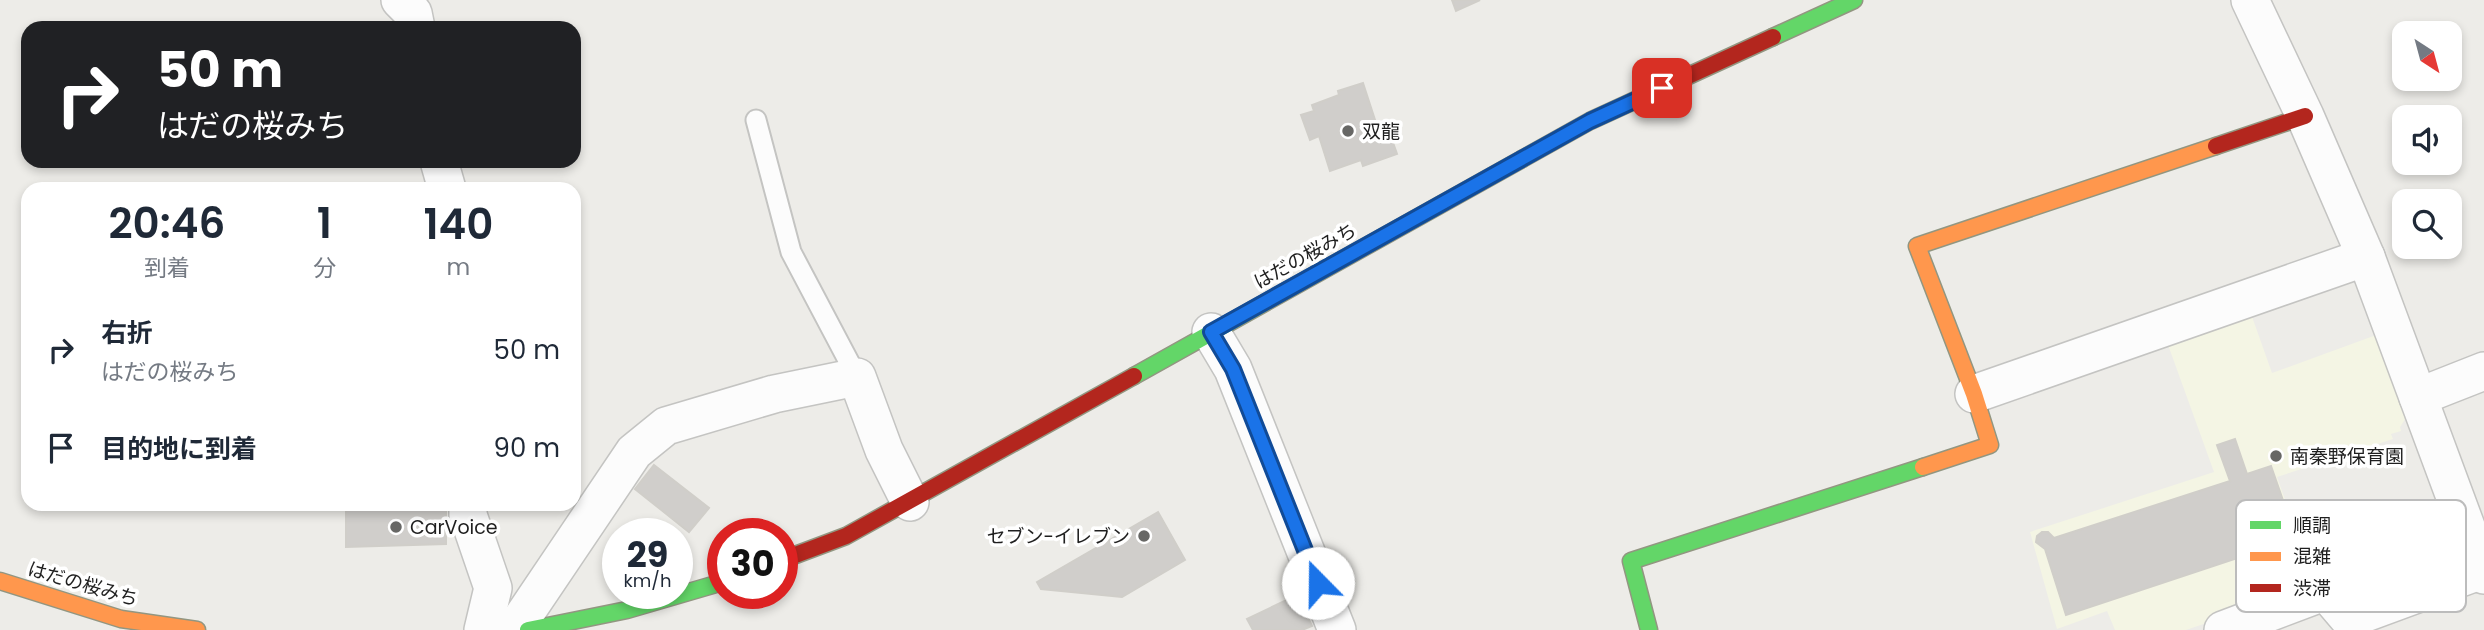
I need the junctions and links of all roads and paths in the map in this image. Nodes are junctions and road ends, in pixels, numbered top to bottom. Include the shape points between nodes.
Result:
1 (400, 0) edge
2 (2250, 0) edge
3 (1837, 3) edge
4 (415, 21) edge
5 (2305, 116) junction
6 (756, 120) dead end
7 (2366, 257) junction
8 (1211, 332) junction
9 (2484, 371) edge
10 (857, 377) junction
11 (1974, 394) junction
12 (2418, 397) junction
13 (2456, 500) edge
14 (911, 502) junction
15 (468, 511) edge
16 (2466, 527) edge
17 (798, 555) edge
18 (2483, 573) edge
19 (2466, 579) edge
20 (0, 581) edge
21 (707, 587) edge
22 (2271, 612) edge
23 (2343, 612) edge
24 (2369, 612) edge
25 (197, 630) edge
26 (483, 630) edge
27 (514, 630) edge
28 (528, 630) edge
29 (1337, 630) edge
30 (1649, 630) edge
31 (2223, 630) edge

1 - 4 street
2 - 5 street
3 - 8 main road, はだの桜みち via 1590,121
5 - 7 street
5 - 11 main road via 1917,246
6 - 10 lane via 791,252
7 - 11 street
7 - 12 street
8 - 14 main road, はだの桜みち
8 - 29 street via 1233,369
9 - 12 street
10 - 14 street via 884,450
10 - 27 street via 774,394 666,426 634,452
11 - 30 main road via 1990,445 1632,561
12 - 13 street
14 - 17 main road, はだの桜みち
15 - 26 street via 493,588
16 - 18 street
18 - 19 street
20 - 25 main road, はだの桜みち via 121,619
21 - 28 main road via 587,620
22 - 31 street
23 - 24 street via 2349,619

